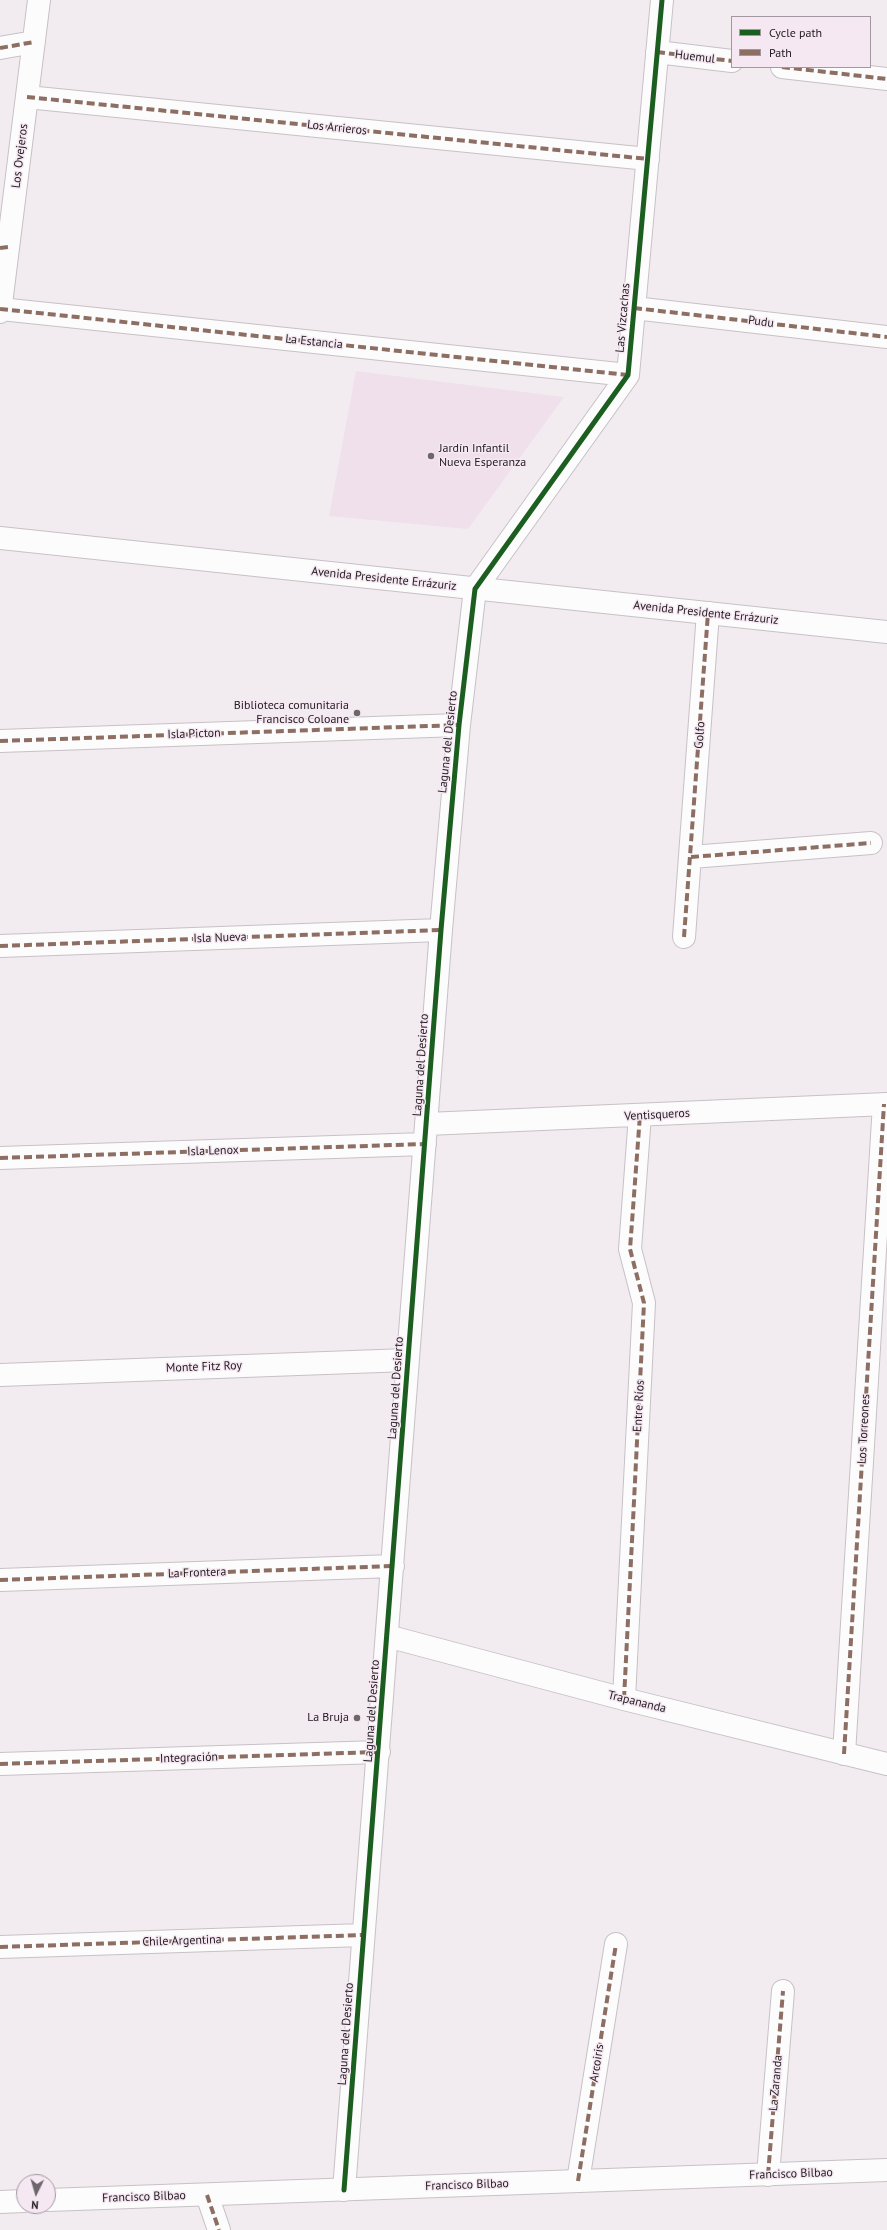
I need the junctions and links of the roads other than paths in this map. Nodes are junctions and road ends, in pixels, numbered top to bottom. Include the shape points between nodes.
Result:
1 (39, 0) edge
2 (662, 0) edge
3 (34, 42) junction
4 (0, 48) edge
5 (657, 52) junction
6 (731, 61) edge
7 (791, 68) edge
8 (887, 79) edge
9 (27, 97) junction
10 (648, 159) junction
11 (4, 248) edge
12 (634, 308) junction
13 (0, 310) edge
14 (887, 337) edge
15 (628, 375) junction
16 (0, 538) edge
17 (475, 589) junction
18 (708, 613) junction
19 (887, 632) edge
20 (459, 725) junction
21 (0, 741) edge
22 (871, 843) dead end
23 (691, 857) junction
24 (441, 930) junction
25 (684, 937) dead end
26 (0, 946) edge
27 (885, 1104) edge
28 (640, 1115) junction
29 (426, 1134) junction
30 (0, 1158) edge
31 (407, 1360) junction
32 (0, 1374) edge
33 (393, 1566) junction
34 (0, 1580) edge
35 (388, 1636) junction
36 (624, 1699) junction
37 (379, 1752) junction
38 (844, 1754) junction
39 (0, 1764) edge
40 (887, 1764) edge
41 (363, 1935) junction
42 (616, 1944) dead end
43 (0, 1947) edge
44 (783, 1991) dead end
45 (887, 2170) edge
46 (768, 2175) junction
47 (578, 2181) junction
48 (344, 2190) junction
49 (207, 2195) junction
50 (56, 2200) edge
51 (16, 2201) edge
52 (0, 2202) edge
53 (219, 2230) edge

1 - 3 street, Los Ovejeros
2 - 5 street, Las Vizcachas
3 - 4 street
3 - 9 street, Los Ovejeros
5 - 6 street, Huemul
5 - 10 street, Las Vizcachas
7 - 8 street
9 - 10 street, Los Arrieros
9 - 11 street, Los Ovejeros
10 - 12 street, Las Vizcachas
11 - 13 street, Los Ovejeros
12 - 14 street, Pudu
12 - 15 street, Las Vizcachas
13 - 15 street, La Estancia
15 - 17 street
16 - 17 street, Avenida Presidente Errázuriz
17 - 18 street, Avenida Presidente Errázuriz
17 - 20 street, Laguna del Desierto
18 - 19 street, Avenida Presidente Errázuriz
18 - 23 street, Golfo
20 - 21 street, Isla Picton
20 - 24 street, Laguna del Desierto
22 - 23 street
23 - 25 street, Golfo
24 - 26 street, Isla Nueva
24 - 29 street, Laguna del Desierto
27 - 28 street, Ventisqueros
27 - 38 street, Los Torreones
28 - 29 street, Ventisqueros
28 - 36 street, Entre Ríos via 630,1249 644,1303
29 - 30 street, Isla Lenox
29 - 31 street, Laguna del Desierto
31 - 32 street, Monte Fitz Roy
31 - 33 street, Laguna del Desierto
33 - 34 street, La Frontera
33 - 35 street, Laguna del Desierto
35 - 36 street, Trapananda
35 - 37 street, Laguna del Desierto
36 - 38 street, Trapananda
37 - 39 street, Integración
37 - 41 street, Laguna del Desierto
38 - 40 street, Trapananda
41 - 43 street, Chile Argentina
41 - 48 street, Laguna del Desierto
42 - 47 street, Arcoiris
44 - 46 street, La Zaranda
45 - 46 street, Francisco Bilbao
46 - 47 street, Francisco Bilbao
47 - 48 street, Francisco Bilbao
48 - 49 street, Francisco Bilbao
49 - 50 street, Francisco Bilbao
49 - 53 street
51 - 52 street

